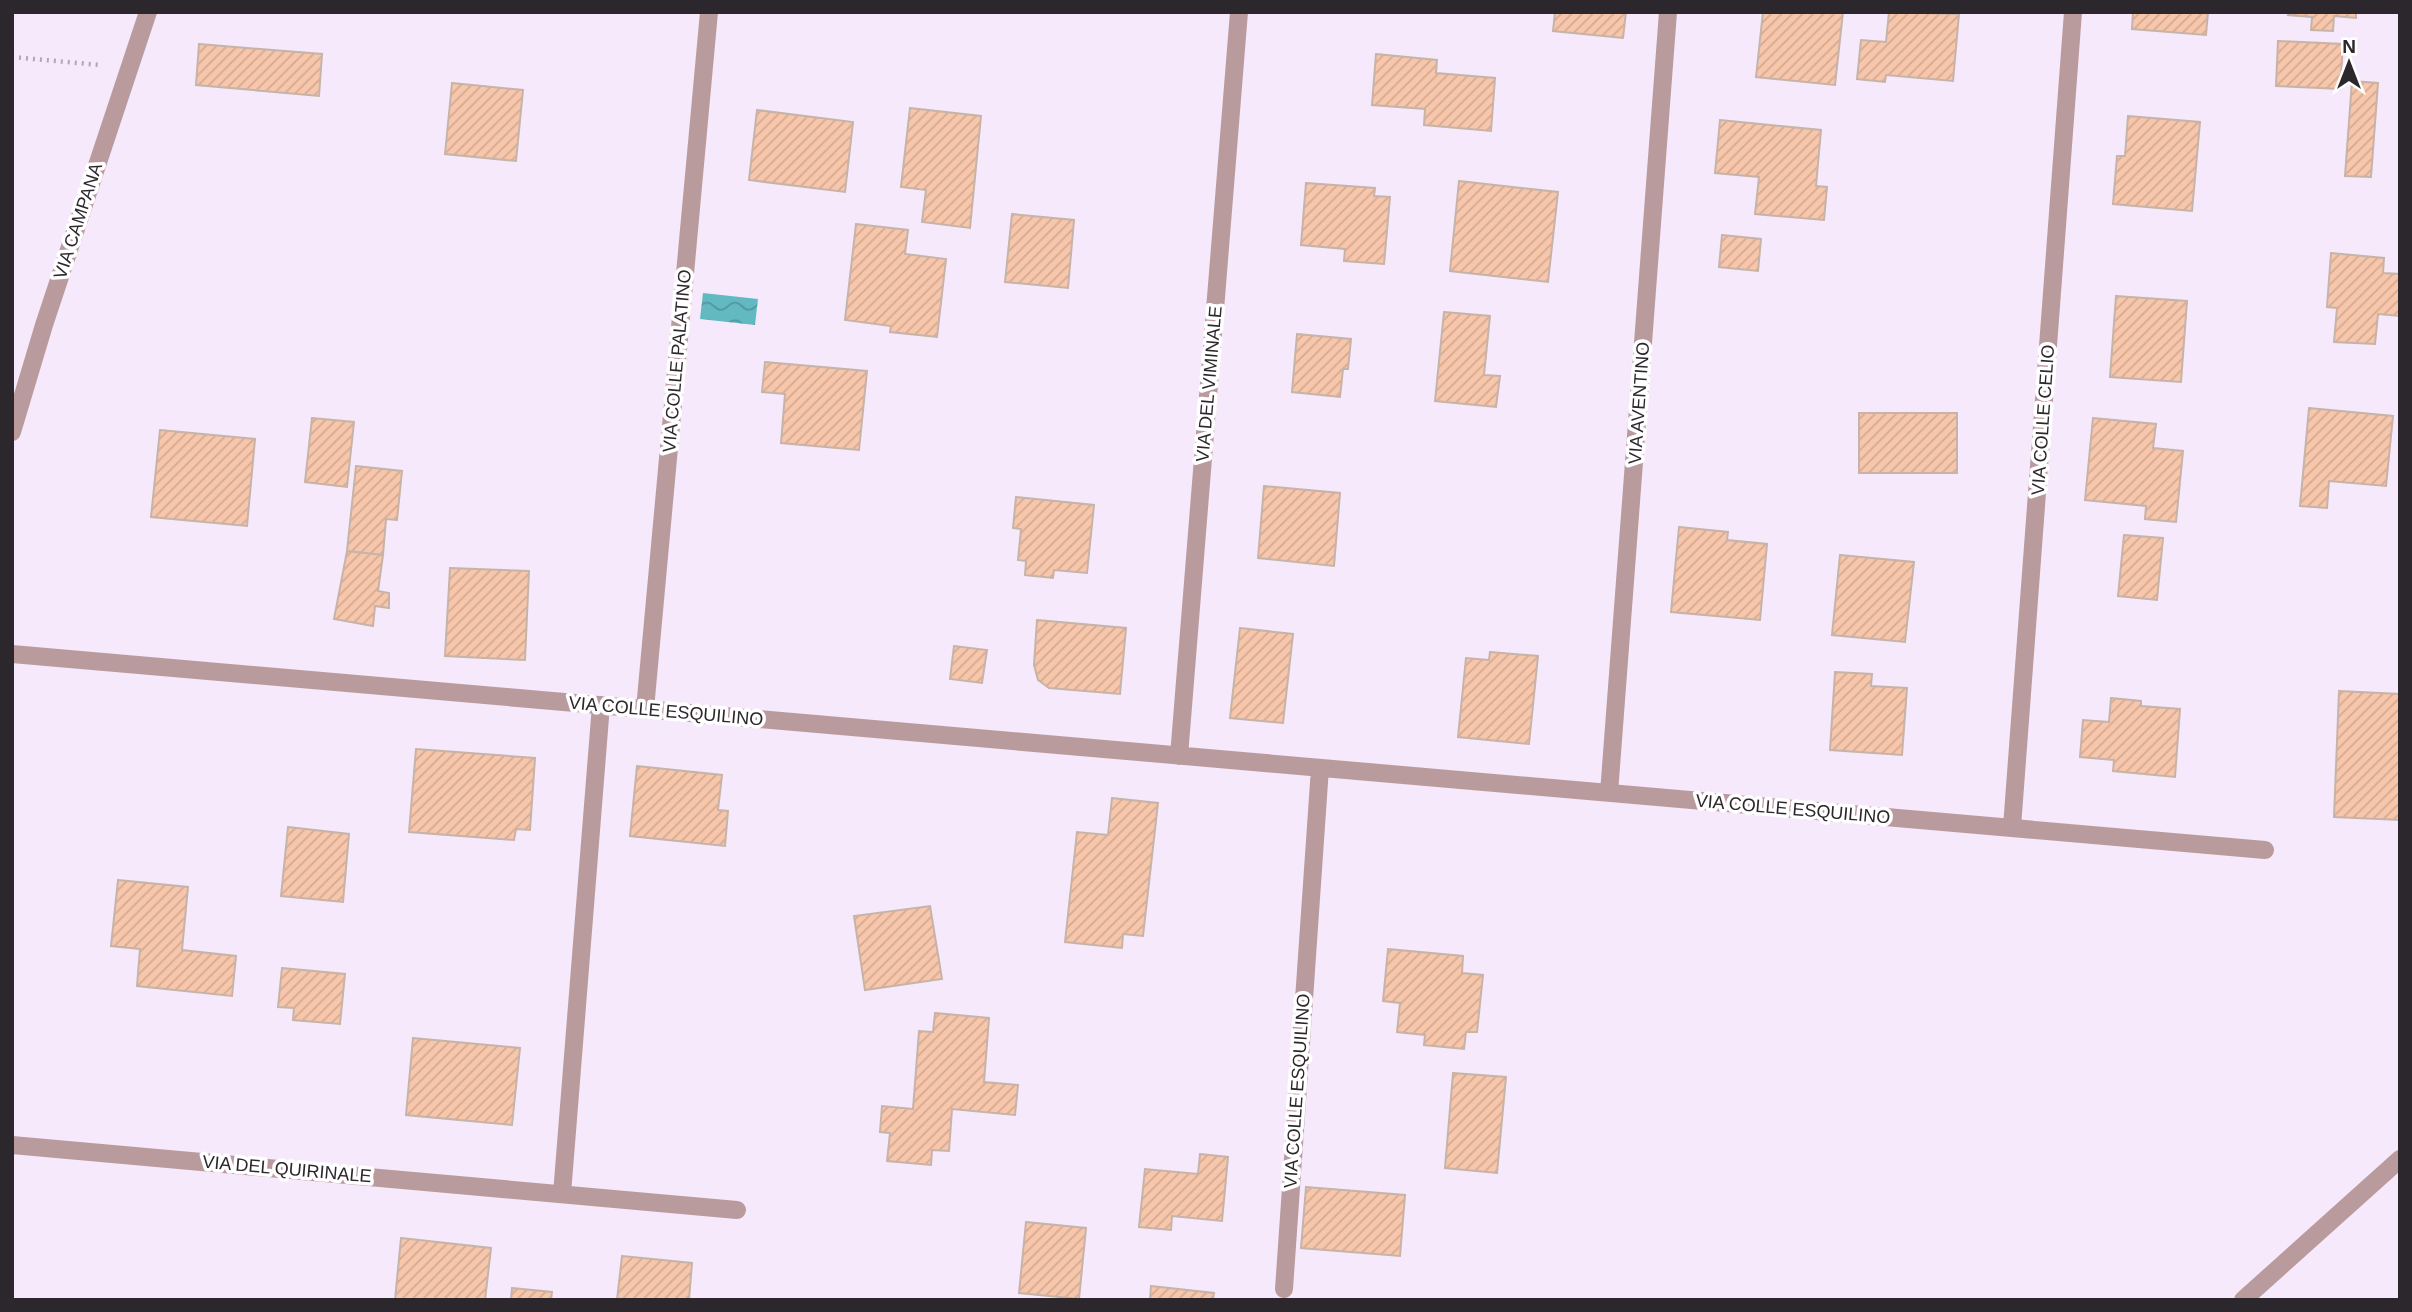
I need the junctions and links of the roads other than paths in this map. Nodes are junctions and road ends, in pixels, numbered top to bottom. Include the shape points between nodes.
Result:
1 (148, 12) edge
2 (709, 12) edge
3 (1239, 12) edge
4 (1668, 12) edge
5 (2073, 12) edge
6 (12, 432) edge
7 (12, 654) edge
8 (601, 705) junction
9 (645, 709) junction
10 (1180, 755) junction
11 (1320, 768) junction
12 (1609, 793) junction
13 (2012, 828) junction
14 (2266, 850) dead end
15 (12, 1145) edge
16 (2400, 1159) edge
17 (562, 1194) junction
18 (737, 1210) dead end
19 (1284, 1289) dead end
20 (2243, 1300) edge

1 - 6 street, VIA CAMPANA
2 - 9 street, VIA COLLE PALATINO
3 - 10 street, VIA DEL VIMINALE
4 - 12 street, VIA AVENTINO
5 - 13 street, VIA COLLE CELIO
7 - 8 street, VIA COLLE ESQUILINO
8 - 9 street, VIA COLLE ESQUILINO
8 - 17 street
9 - 10 street, VIA COLLE ESQUILINO
10 - 11 street, VIA COLLE ESQUILINO
11 - 12 street, VIA COLLE ESQUILINO
11 - 19 street, VIA COLLE ESQUILINO
12 - 13 street, VIA COLLE ESQUILINO
13 - 14 street, VIA COLLE ESQUILINO
15 - 17 street, VIA DEL QUIRINALE
16 - 20 street
17 - 18 street, VIA DEL QUIRINALE

